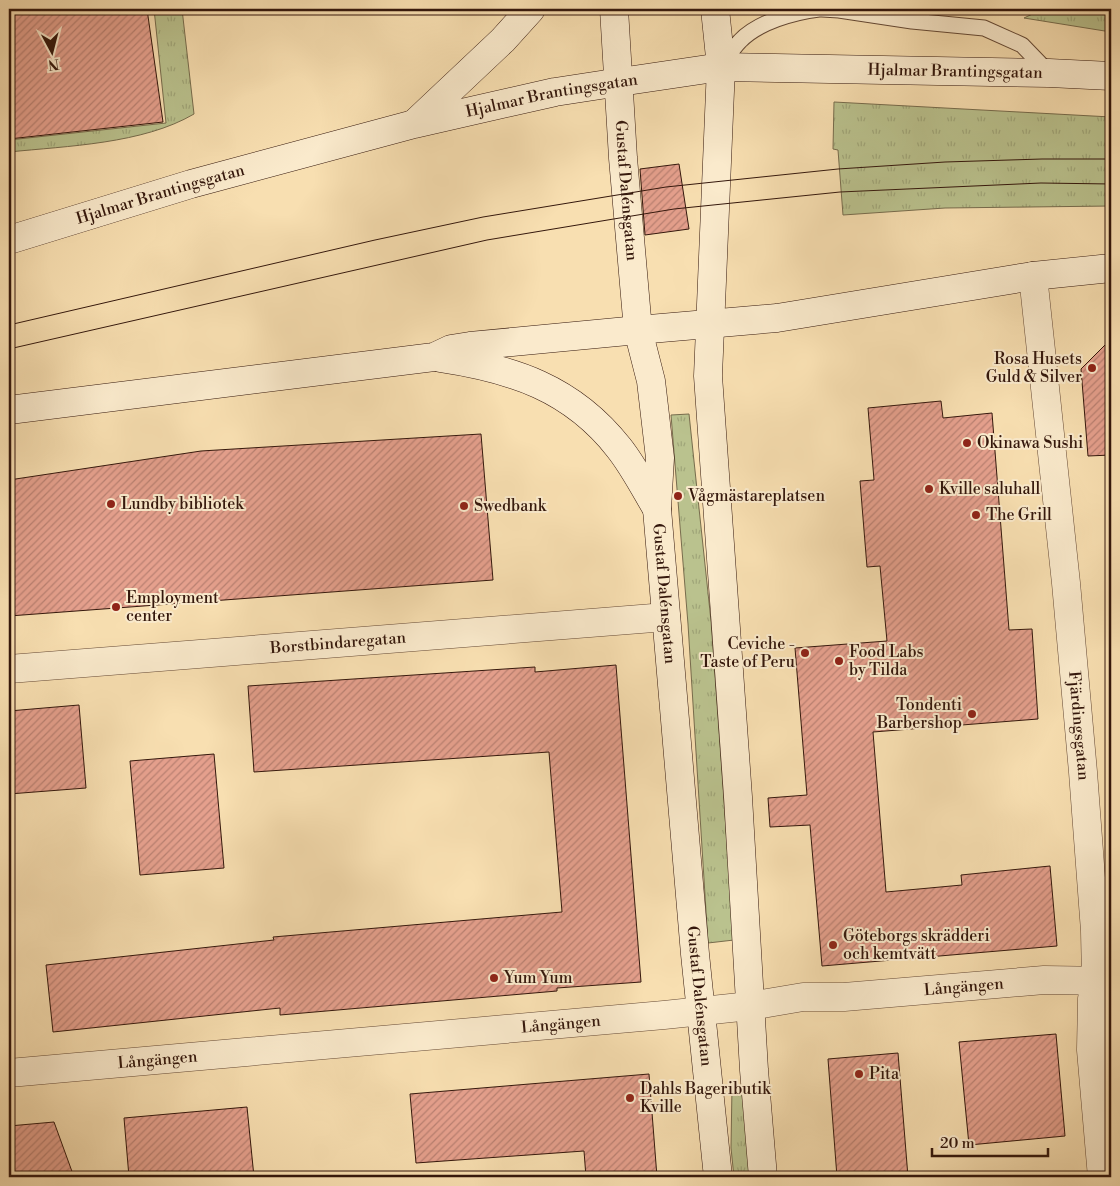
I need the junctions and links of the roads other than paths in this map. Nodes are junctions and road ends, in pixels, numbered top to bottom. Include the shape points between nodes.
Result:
1 (530, 9) edge
2 (614, 9) edge
3 (715, 9) edge
4 (821, 9) edge
5 (721, 67) junction
6 (1050, 73) junction
7 (1111, 76) edge
8 (620, 82) junction
9 (414, 124) junction
10 (9, 240) edge
11 (1111, 268) edge
12 (1033, 276) junction
13 (709, 324) junction
14 (638, 330) junction
15 (434, 356) junction
16 (9, 410) edge
17 (658, 509) junction
18 (666, 617) junction
19 (9, 669) edge
20 (1103, 980) edge
21 (750, 1006) junction
22 (700, 1011) junction
23 (9, 1073) edge
24 (718, 1177) edge
25 (763, 1177) edge
26 (1102, 1177) edge

1 - 9 street via 503,40
2 - 8 street, Gustaf Dalénsgatan
3 - 5 street
4 - 5 lane via 800,11 758,27 740,41
4 - 6 lane via 984,28 1022,45
5 - 6 street, Hjalmar Brantingsgatan
5 - 8 street, Hjalmar Brantingsgatan
5 - 13 street
6 - 7 street, Hjalmar Brantingsgatan
8 - 9 street, Hjalmar Brantingsgatan via 555,92
8 - 14 street, Gustaf Dalénsgatan via 623,158
9 - 10 street, Hjalmar Brantingsgatan via 192,184
11 - 12 street
12 - 13 street via 777,318
12 - 20 street, Fjärdingsgatan via 1067,592 1095,931
13 - 14 street
13 - 21 street via 708,376
14 - 15 street via 460,347
14 - 17 street, Gustaf Dalénsgatan via 651,381 660,458
15 - 16 street
15 - 17 street via 493,368 543,385 573,403 620,449
17 - 18 street, Gustaf Dalénsgatan
18 - 19 street, Borstbindaregatan
18 - 22 street, Gustaf Dalénsgatan
20 - 21 street, Långängen via 1044,980 844,997 803,997
20 - 26 street, Fjärdingsgatan via 1092,999 1091,1050
21 - 22 street, Långängen
21 - 25 street
22 - 23 street, Långängen
22 - 24 street, Gustaf Dalénsgatan

